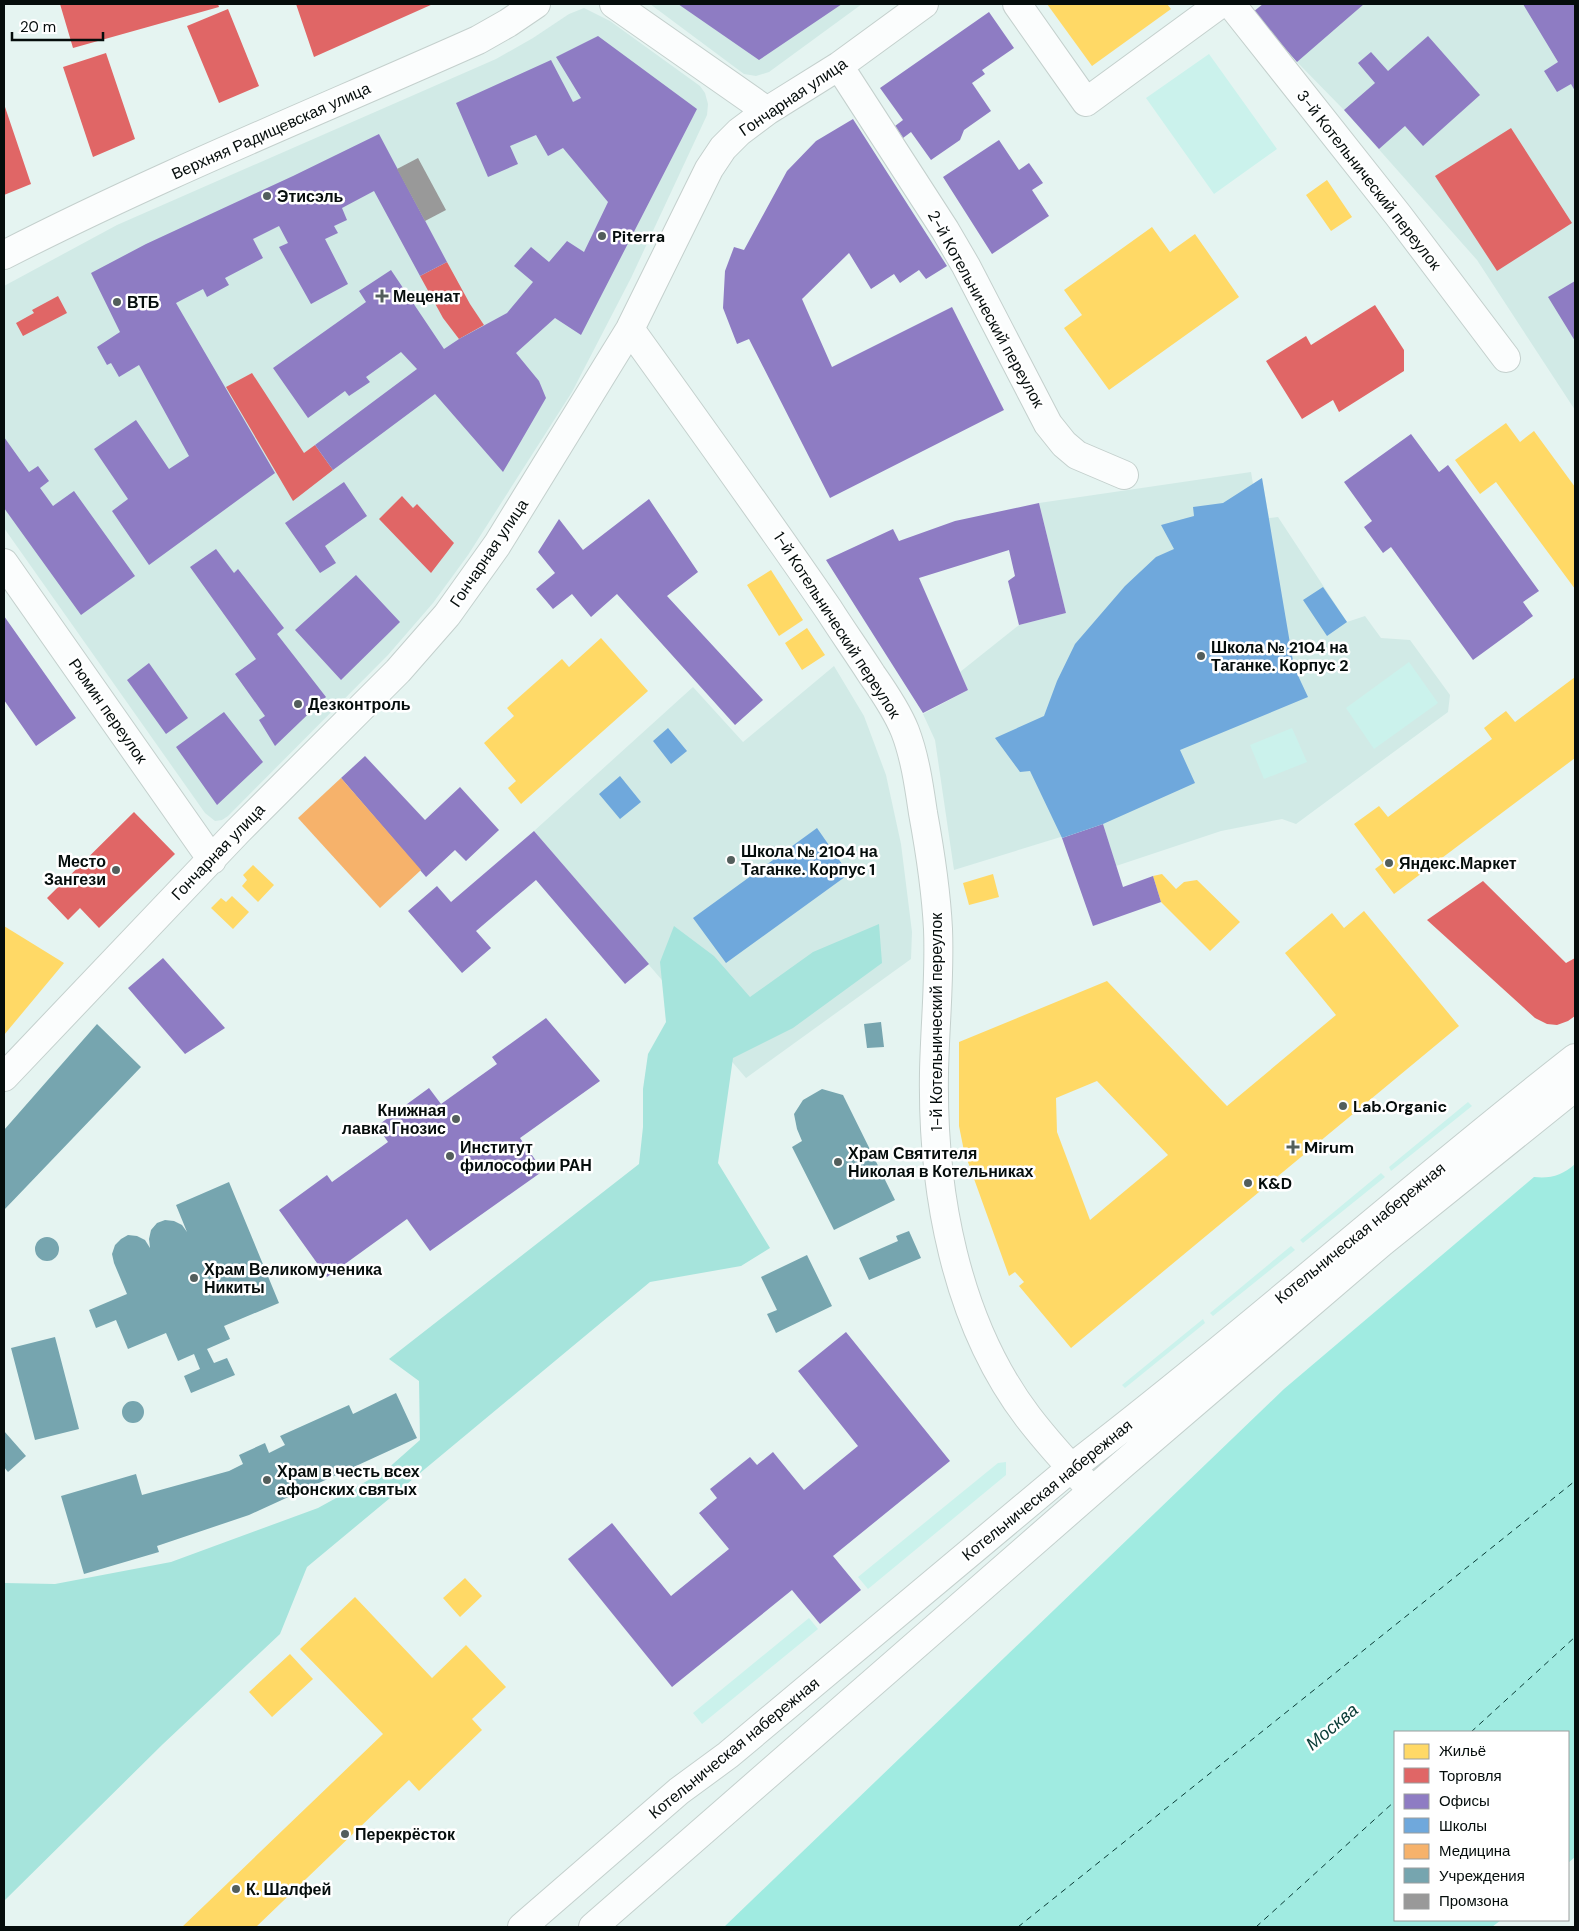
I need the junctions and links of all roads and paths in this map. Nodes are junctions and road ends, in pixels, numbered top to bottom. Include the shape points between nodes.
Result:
1 (536, 4) edge
2 (614, 4) edge
3 (924, 4) edge
4 (1017, 4) edge
5 (1220, 4) edge
6 (1231, 4) edge
7 (839, 66) junction
8 (767, 111) junction
9 (4, 255) edge
10 (630, 328) junction
11 (1506, 358) dead end
12 (1124, 475) dead end
13 (4, 564) edge
14 (212, 860) junction
15 (1575, 1058) edge
16 (4, 1077) edge
17 (1575, 1087) edge
18 (1070, 1468) junction
19 (1092, 1490) junction
20 (522, 1927) edge
21 (593, 1927) edge

1 - 9 street, Верхняя Радищевская улица via 478,40 75,218
2 - 8 street
3 - 7 street, Гончарная улица
4 - 5 street via 1086,102
6 - 11 street, 3-й Котельнический переулок
7 - 8 street, Гончарная улица
7 - 12 street, 2-й Котельнический переулок via 945,230 1048,424 1077,455
8 - 10 street, Гончарная улица via 739,132 709,169
10 - 14 street, Гончарная улица via 497,545 447,615 398,670
10 - 18 street, 1-й Котельнический переулок via 779,536 882,689 905,731 922,803 938,930 934,1072 936,1148 954,1258 970,1312 998,1370 1027,1416
13 - 14 street, Рюмин переулок
14 - 16 street, Гончарная улица
15 - 18 street, Котельническая набережная via 1126,1426
17 - 19 street, Котельническая набережная via 1381,1243
18 - 19 street, 1-й Котельнический переулок
18 - 20 street, Котельническая набережная via 728,1755 679,1791
19 - 21 street, Котельническая набережная

